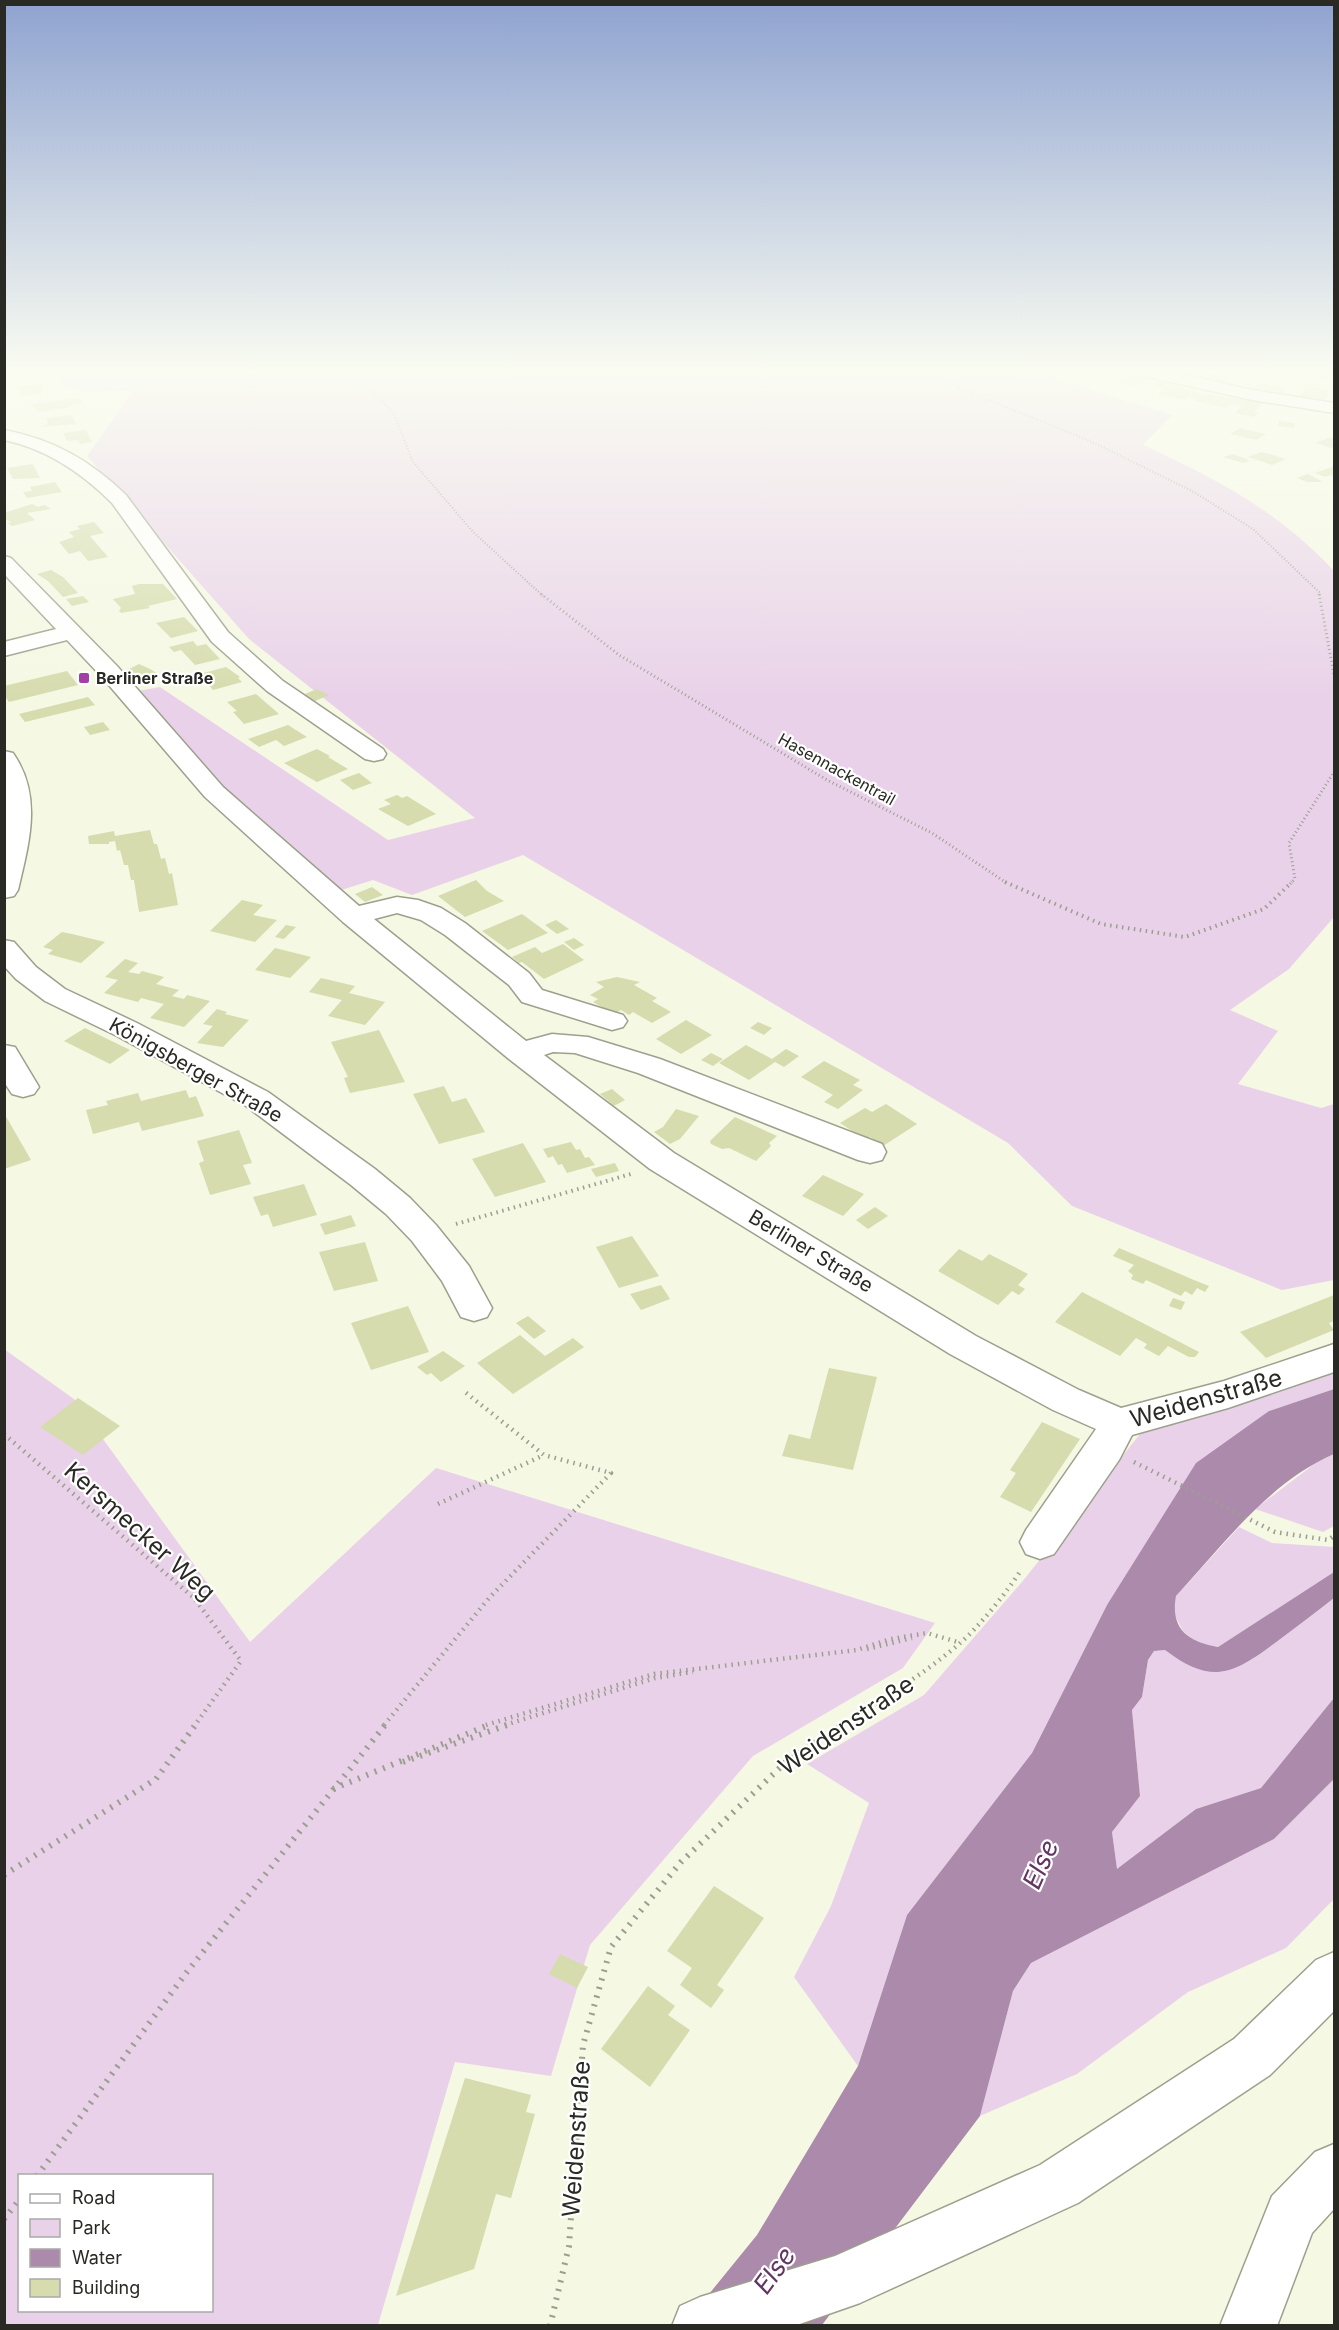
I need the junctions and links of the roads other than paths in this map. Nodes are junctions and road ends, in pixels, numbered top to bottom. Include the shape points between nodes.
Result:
1 (98, 479) edge
2 (4, 562) edge
3 (70, 632) junction
4 (4, 649) edge
5 (374, 754) dead end
6 (4, 758) edge
7 (4, 890) edge
8 (352, 916) junction
9 (4, 948) edge
10 (612, 1021) dead end
11 (520, 1052) junction
12 (4, 1054) edge
13 (24, 1087) dead end
14 (870, 1152) dead end
15 (474, 1308) dead end
16 (1335, 1358) edge
17 (1119, 1423) junction
18 (1040, 1542) road end
19 (1335, 1977) edge
20 (1335, 2171) edge
21 (700, 2325) edge
22 (1248, 2325) edge

1 - 5 street via 119,500 220,637 275,686
2 - 3 street, Berliner Straße
3 - 4 street
3 - 8 street, Berliner Straße via 214,792
6 - 7 street via 16,780 20,818
8 - 10 street via 397,904 431,914 519,979 532,996
8 - 11 street, Berliner Straße
9 - 15 street, Königsberger Straße via 26,973 55,995 209,1072 283,1118 363,1177 424,1233 457,1275
11 - 14 street via 552,1043 577,1044 649,1066
11 - 17 street, Berliner Straße via 662,1161 963,1345 1066,1400
12 - 13 street
16 - 17 street, Weidenstraße via 1179,1409
17 - 18 street, Weidenstraße via 1106,1449
19 - 21 street via 1251,2057 1059,2184 840,2283
20 - 22 street via 1291,2216

